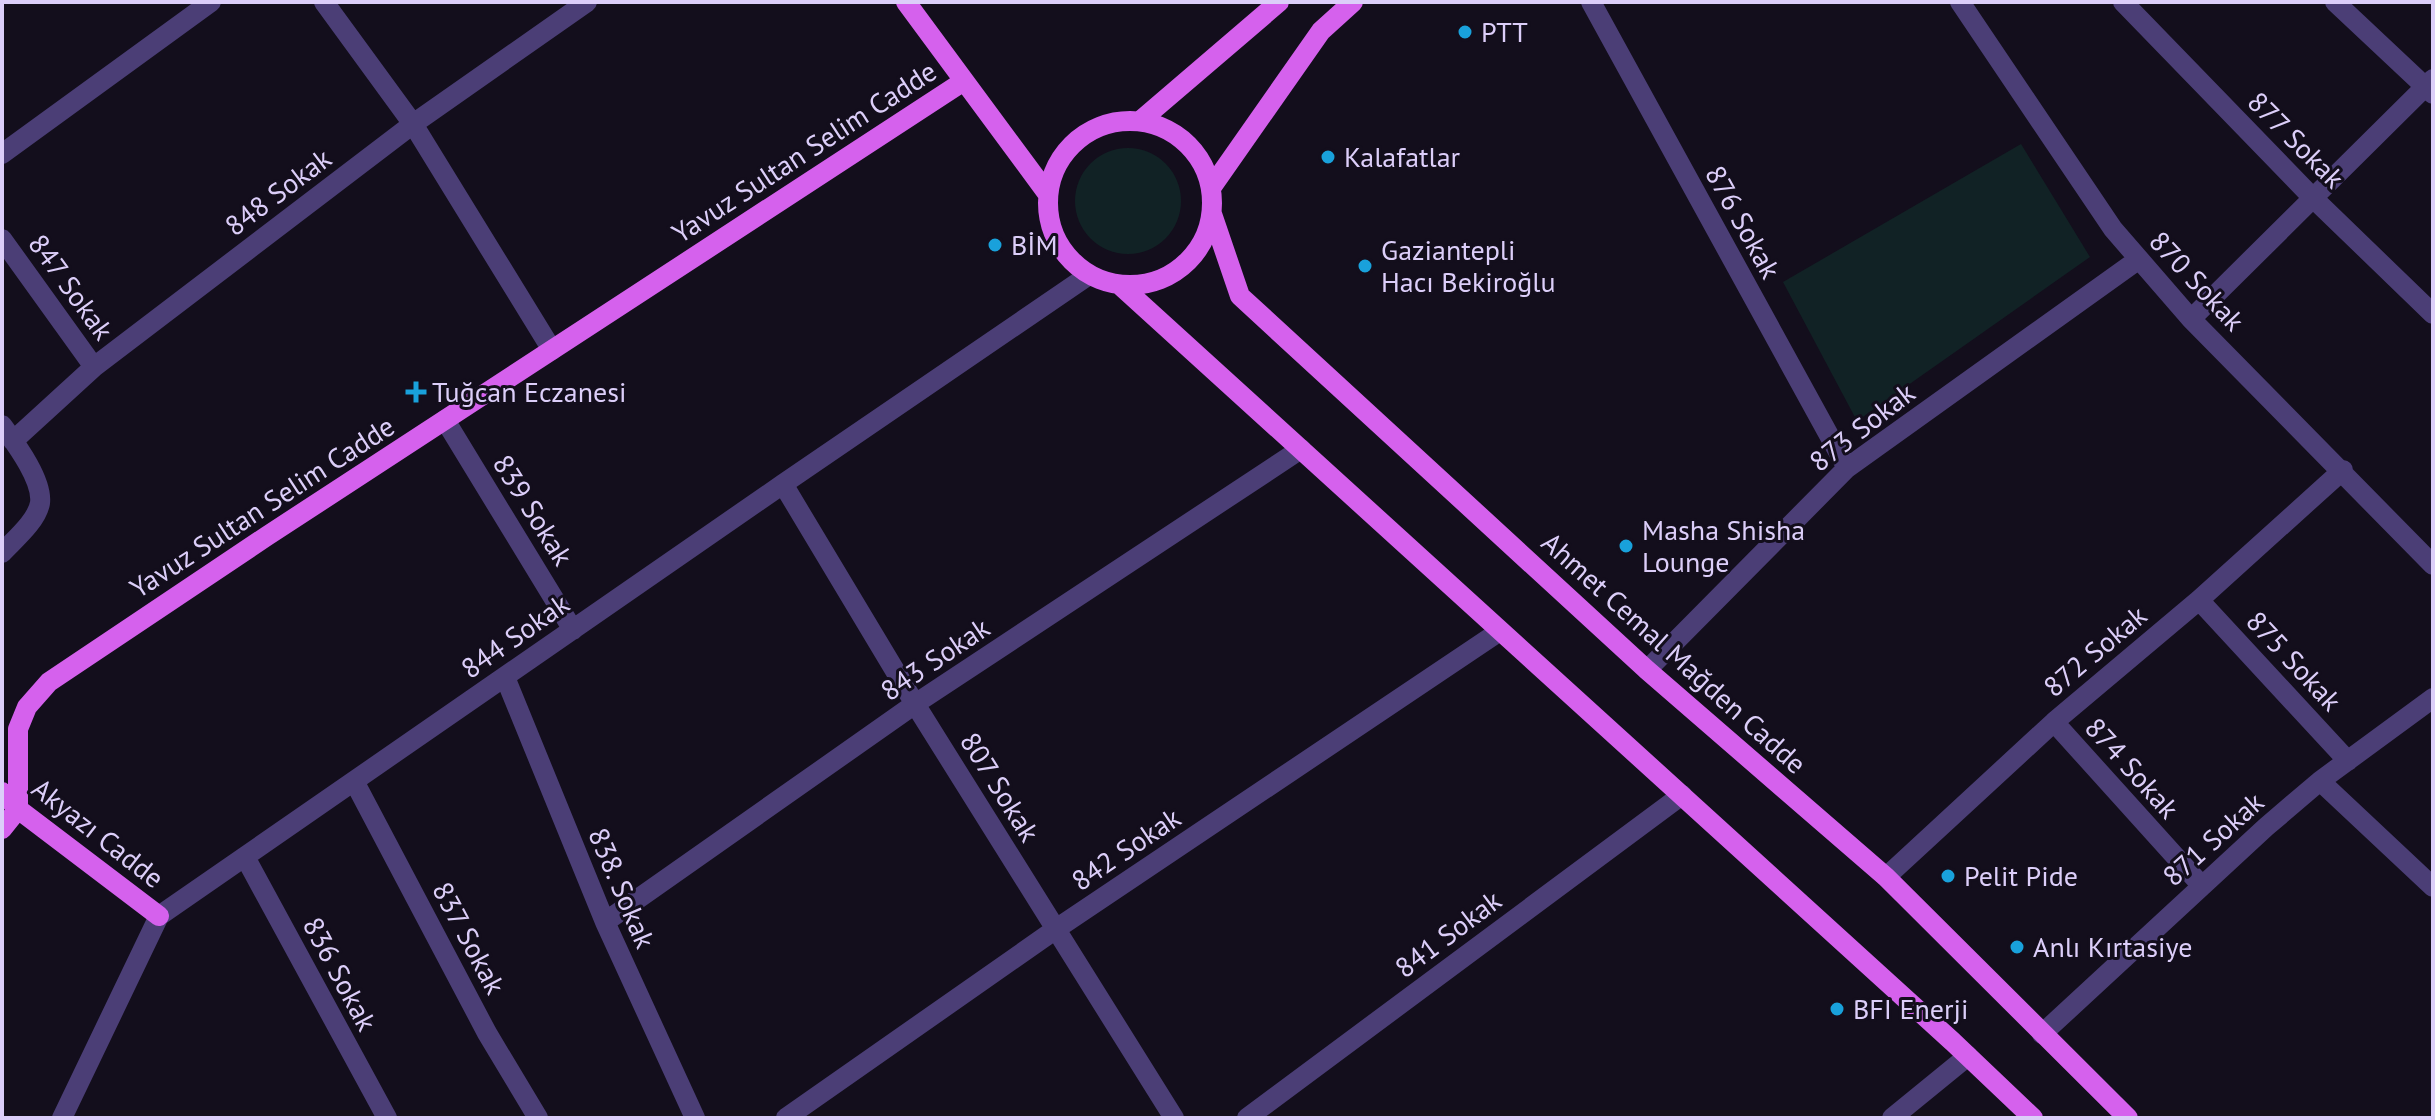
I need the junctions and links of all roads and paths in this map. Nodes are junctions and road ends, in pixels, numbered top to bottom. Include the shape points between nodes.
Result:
1 (211, 2) edge
2 (324, 2) edge
3 (587, 2) edge
4 (906, 2) edge
5 (1279, 2) edge
6 (1353, 2) edge
7 (1591, 2) edge
8 (1960, 2) edge
9 (2123, 2) edge
10 (2335, 2) edge
11 (964, 81) junction
12 (2431, 86) edge
13 (1140, 121) junction
14 (413, 124) junction
15 (2, 154) edge
16 (1211, 188) junction
17 (1047, 193) junction
18 (2312, 197) junction
19 (1212, 214) junction
20 (2, 239) edge
21 (2139, 259) junction
22 (1089, 275) junction
23 (1120, 285) junction
24 (2433, 314) edge
25 (2191, 319) junction
26 (552, 350) junction
27 (94, 367) junction
28 (445, 420) junction
29 (8, 433) edge
30 (1301, 449) junction
31 (1847, 468) junction
32 (2343, 470) junction
33 (783, 484) junction
34 (2, 553) edge
35 (2433, 565) edge
36 (2199, 600) junction
37 (573, 630) junction
38 (1500, 631) junction
39 (1647, 670) junction
40 (505, 677) junction
41 (2433, 698) edge
42 (915, 704) junction
43 (2054, 722) junction
44 (2348, 761) junction
45 (354, 781) junction
46 (2320, 781) junction
47 (2, 792) edge
48 (1682, 795) junction
49 (18, 809) junction
50 (2, 829) edge
51 (245, 857) junction
52 (1886, 877) junction
53 (2202, 886) junction
54 (2433, 887) edge
55 (159, 916) junction
56 (605, 922) junction
57 (1056, 929) junction
58 (2042, 1034) junction
59 (1968, 1056) junction
60 (62, 1118) edge
61 (387, 1118) edge
62 (538, 1118) edge
63 (695, 1118) edge
64 (786, 1118) edge
65 (1174, 1118) edge
66 (1247, 1118) edge
67 (1892, 1118) edge
68 (2033, 1118) edge
69 (2128, 1118) edge

1 - 15 street
2 - 14 street
3 - 14 street, 848 Sokak
4 - 11 main road
5 - 13 main road
6 - 16 main road via 1321,31
7 - 31 street, 876 Sokak
8 - 21 street, 870 Sokak via 2113,229
9 - 18 street, 877 Sokak
10 - 12 street
11 - 17 main road
11 - 26 main road, Yavuz Sultan Selim Cadde
12 - 18 street
13 - 16 main road via 1165,128 1186,143 1202,163
13 - 17 main road via 1114,122 1069,146
14 - 26 street
14 - 27 street, 848 Sokak
16 - 19 main road
17 - 22 main road via 1055,240
18 - 24 street, 877 Sokak
18 - 25 street
19 - 23 main road via 1190,260 1169,276
19 - 39 main road, Ahmet Cemal Mağden Cadde via 1240,296
20 - 27 street, 847 Sokak
21 - 25 street, 870 Sokak
21 - 31 street, 873 Sokak
22 - 23 main road
22 - 33 street, 844 Sokak
23 - 30 main road
25 - 32 street, 870 Sokak
26 - 28 main road, Yavuz Sultan Selim Cadde
27 - 29 street, 848 Sokak
28 - 37 street, 839 Sokak
28 - 49 main road, Yavuz Sultan Selim Cadde via 49,682 27,707 18,729
29 - 34 street via 38,485 40,505
30 - 38 main road
30 - 42 street, 843 Sokak
31 - 39 street, 873 Sokak
32 - 35 street, 870 Sokak
32 - 36 street, 872 Sokak
33 - 37 street, 844 Sokak
33 - 42 street, 807 Sokak
36 - 43 street, 872 Sokak
36 - 44 street, 875 Sokak
37 - 40 street, 844 Sokak
38 - 48 main road
38 - 57 street, 842 Sokak
39 - 52 main road, Ahmet Cemal Mağden Cadde
40 - 45 street, 844 Sokak
40 - 56 street, 838. Sokak
41 - 44 street, 871 Sokak
42 - 56 street, 843 Sokak
42 - 57 street, 807 Sokak
43 - 52 street, 872 Sokak
43 - 53 street, 874 Sokak
44 - 46 street, 871 Sokak
45 - 51 street, 844 Sokak
45 - 62 street, 837 Sokak via 487,1033
46 - 53 street, 871 Sokak
46 - 54 street
47 - 49 main road, Akyazı Cadde
48 - 59 main road
48 - 66 street, 841 Sokak
49 - 50 main road
49 - 55 main road, Akyazı Cadde
51 - 55 street, 844 Sokak
51 - 61 street, 836 Sokak
52 - 58 main road, Ahmet Cemal Mağden Cadde
53 - 58 street, 871 Sokak
55 - 60 street, 844 Sokak
56 - 63 street, 838. Sokak
57 - 64 street, 842 Sokak
57 - 65 street, 807 Sokak
58 - 69 main road, Ahmet Cemal Mağden Cadde
59 - 67 street
59 - 68 main road

